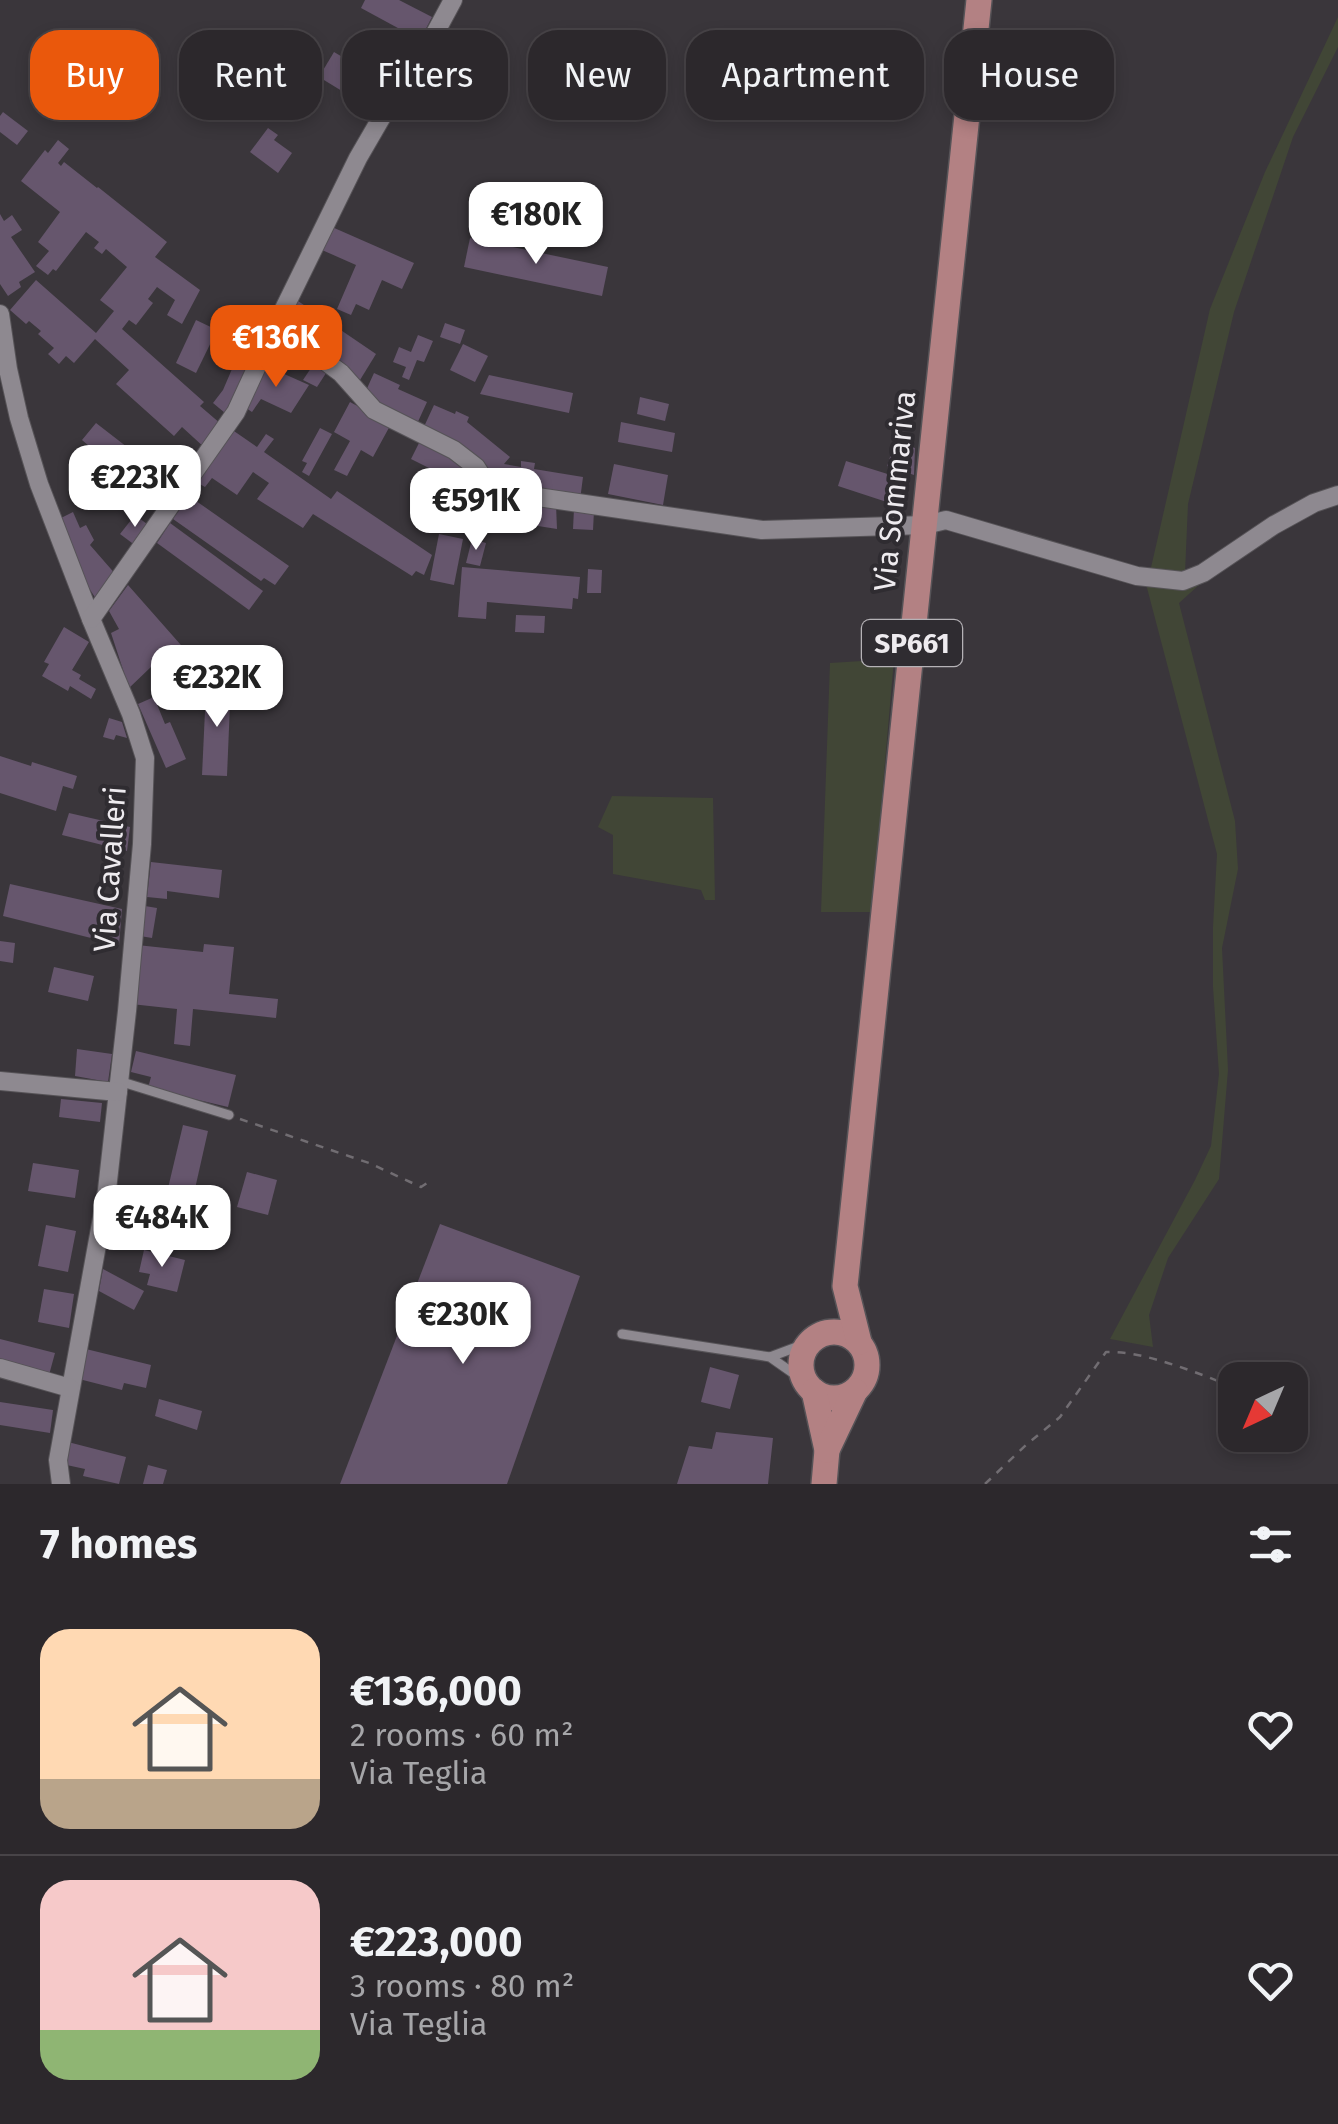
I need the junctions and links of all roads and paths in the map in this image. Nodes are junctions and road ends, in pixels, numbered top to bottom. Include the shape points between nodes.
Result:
1 (453, 0) edge
2 (979, 0) edge
3 (0, 314) edge
4 (276, 325) junction
5 (1338, 495) edge
6 (924, 525) junction
7 (92, 619) junction
8 (0, 1080) edge
9 (119, 1087) junction
10 (229, 1115) joint
11 (433, 1179) dead end
12 (845, 1286) junction
13 (622, 1334) dead end
14 (814, 1339) junction
15 (859, 1342) junction
16 (770, 1357) junction
17 (0, 1368) edge
18 (1218, 1381) edge
19 (811, 1387) junction
20 (70, 1388) junction
21 (855, 1391) junction
22 (828, 1450) junction
23 (62, 1484) edge
24 (824, 1484) edge
25 (985, 1484) edge

1 - 4 street via 374,128
2 - 6 main road, Via Sommariva / SP661
3 - 7 street, Via Cavalleri via 19,418
4 - 6 street via 341,373 374,410 454,450 497,491 762,530
4 - 7 street via 236,412
5 - 6 street via 1183,581 1137,576 946,520
6 - 12 main road, Via Sommariva / SP661
7 - 9 street, Via Cavalleri via 145,758
8 - 9 street
9 - 10 lane
9 - 20 street, Via Cavalleri
10 - 11 path via 421,1187
12 - 14 main road, Via Sommariva / SP661
12 - 15 main road, Via Sommariva / SP661
13 - 16 lane
14 - 15 main road via 840,1332
14 - 16 lane
14 - 19 main road via 802,1362
15 - 21 main road via 867,1362
16 - 19 lane
17 - 20 street
18 - 25 path via 1126,1351 1106,1352 1060,1417
19 - 21 main road via 835,1398
19 - 22 main road
20 - 23 street, Via Cavalleri via 58,1460
21 - 22 main road
22 - 24 main road

